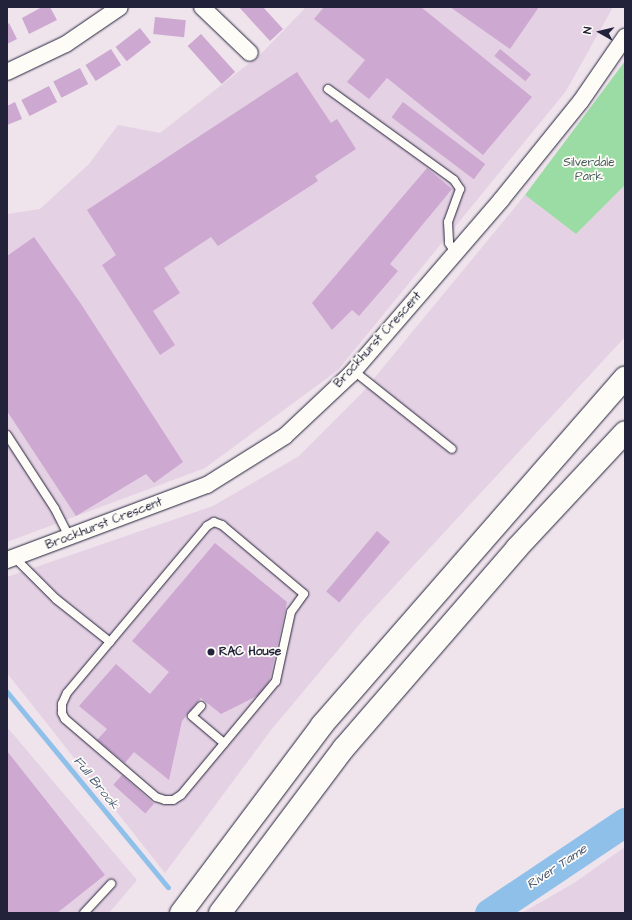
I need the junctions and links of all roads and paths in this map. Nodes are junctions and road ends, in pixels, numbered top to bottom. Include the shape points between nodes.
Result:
1 (120, 7) edge
2 (202, 7) edge
3 (625, 37) edge
4 (250, 53) dead end
5 (7, 72) edge
6 (328, 89) dead end
7 (455, 253) junction
8 (354, 371) junction
9 (625, 378) edge
10 (625, 432) edge
11 (7, 435) edge
12 (452, 448) dead end
13 (69, 537) junction
14 (11, 559) edge
15 (110, 642) junction
16 (201, 706) dead end
17 (224, 743) junction
18 (111, 884) dead end
19 (84, 913) edge
20 (181, 913) edge
21 (220, 913) edge

1 - 5 street via 66,44
2 - 4 street
3 - 7 street, Brockhurst Crescent via 581,101
6 - 7 lane via 454,180 460,189 448,222 449,243
7 - 8 street, Brockhurst Crescent
8 - 12 lane
8 - 13 street, Brockhurst Crescent via 285,436 207,485
9 - 20 highway via 322,725
10 - 21 highway via 517,548 344,748
11 - 13 lane via 55,509
13 - 14 street, Brockhurst Crescent
14 - 15 lane
15 - 17 lane via 67,693 62,704 65,719 156,797 165,800 173,800 181,795
15 - 17 lane via 207,526 214,522 222,524 304,594 291,612 276,681
16 - 17 lane via 192,716
18 - 19 lane

